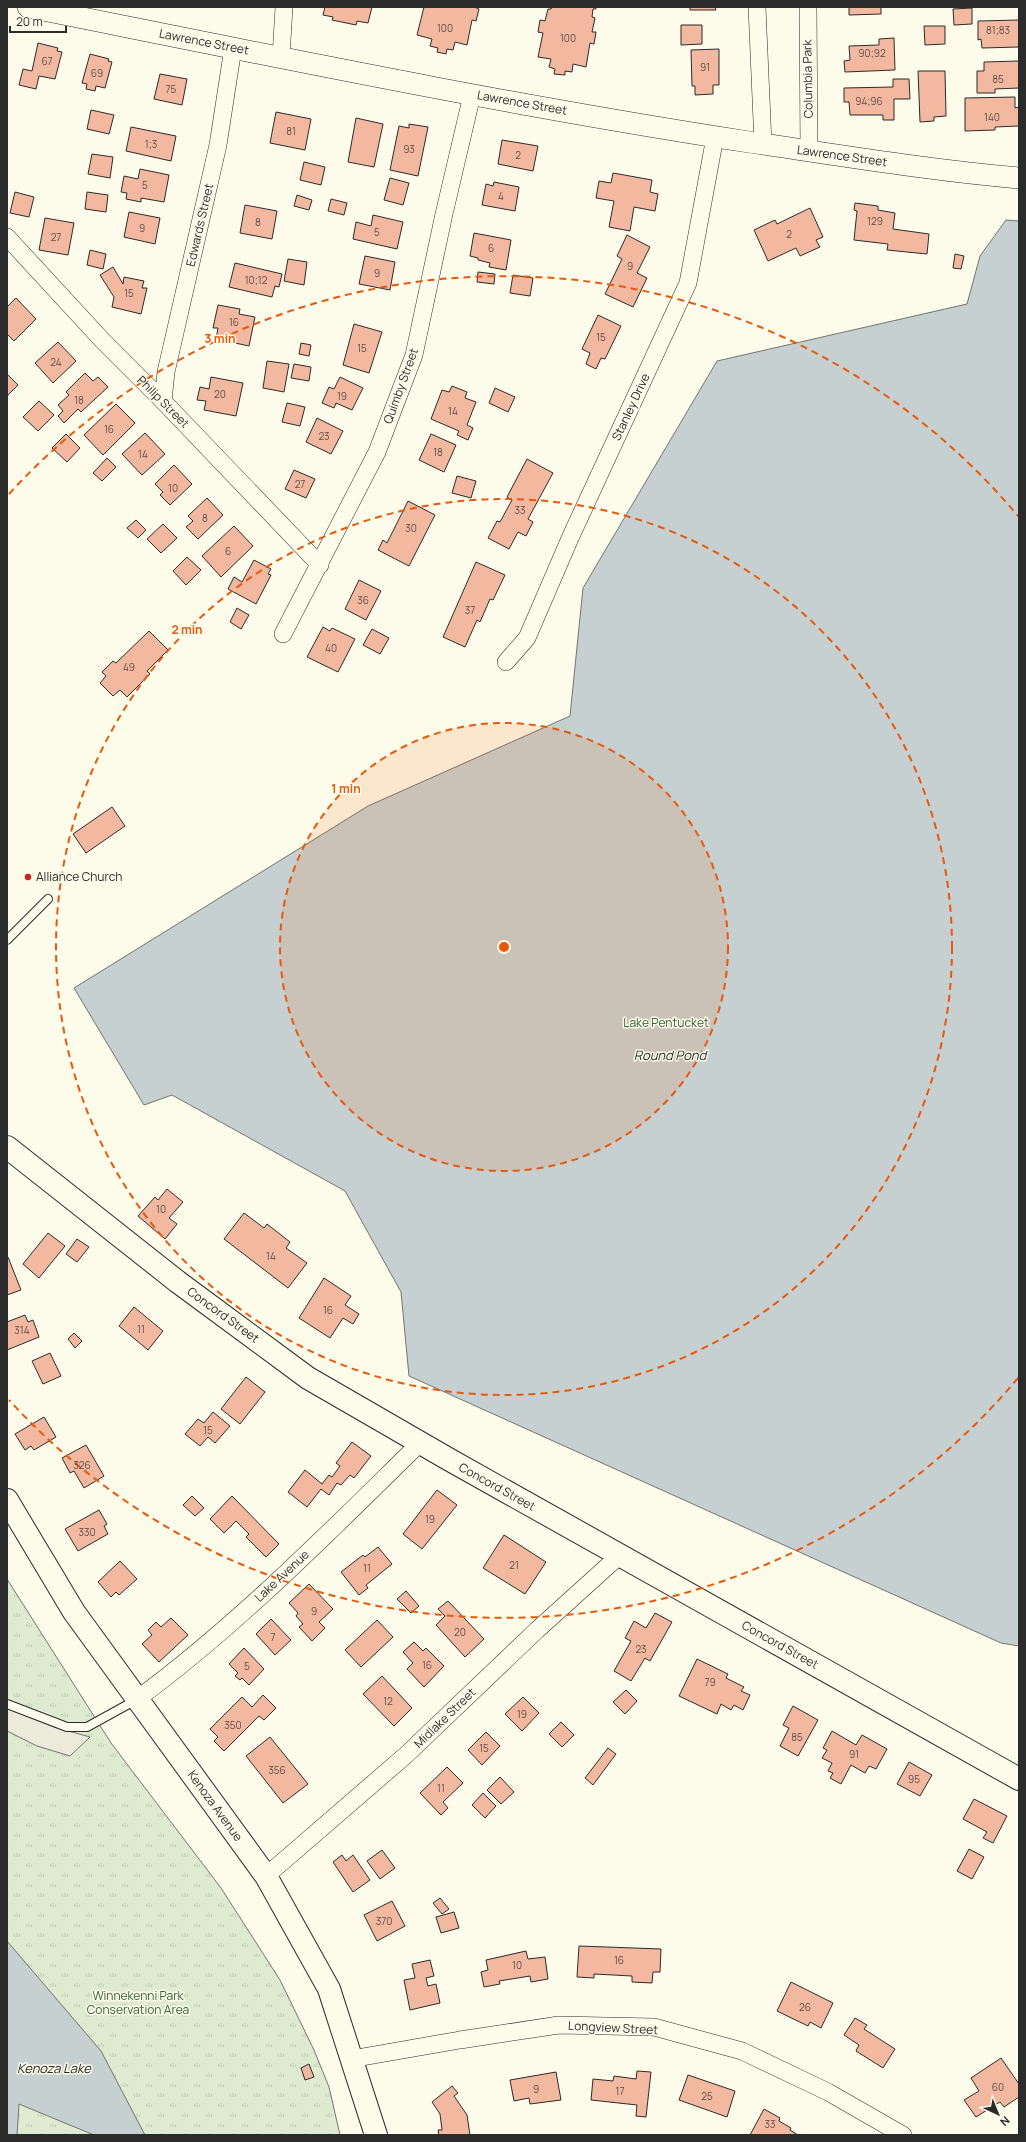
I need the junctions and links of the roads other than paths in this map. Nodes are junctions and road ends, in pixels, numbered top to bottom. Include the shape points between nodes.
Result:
1 (28, 7) edge
2 (284, 7) edge
3 (757, 7) edge
4 (808, 7) edge
5 (233, 48) junction
6 (281, 57) junction
7 (472, 95) junction
8 (715, 137) junction
9 (763, 144) junction
10 (809, 151) junction
11 (1019, 178) edge
12 (7, 237) edge
13 (163, 401) junction
14 (320, 565) junction
15 (283, 634) dead end
16 (506, 662) dead end
17 (48, 899) dead end
18 (7, 940) edge
19 (7, 1147) edge
20 (420, 1443) junction
21 (7, 1500) edge
22 (620, 1555) junction
23 (136, 1700) junction
24 (7, 1704) edge
25 (1019, 1779) edge
26 (266, 1876) junction
27 (351, 2059) junction
28 (376, 2135) edge
29 (903, 2135) edge

1 - 5 street, Lawrence Street
2 - 6 street
3 - 9 street
4 - 10 street, Columbia Park
5 - 6 street, Lawrence Street
5 - 13 street, Edwards Street via 218,145 166,372
6 - 7 street, Lawrence Street
7 - 8 street, Lawrence Street
7 - 14 street, Quimby Street via 414,355 377,452
8 - 9 street, Lawrence Street
8 - 16 street, Stanley Drive via 688,283 571,536 527,638
9 - 10 street, Lawrence Street
10 - 11 street, Lawrence Street via 957,173
12 - 13 street, Philip Street via 102,340
13 - 14 street, Philip Street
14 - 15 street, Quimby Street
17 - 18 lane
19 - 20 main road, Concord Street via 178,1282 308,1378
20 - 22 main road, Concord Street
20 - 23 street, Lake Avenue via 262,1596 184,1664
21 - 23 main road, Kenoza Avenue via 74,1612
22 - 25 main road, Concord Street
22 - 26 street, Midlake Street via 406,1755
23 - 24 lane via 87,1727 67,1727
23 - 26 main road, Kenoza Avenue
26 - 27 main road, Kenoza Avenue via 329,1989
27 - 28 main road, Kenoza Avenue
27 - 29 street, Longview Street via 559,2025 654,2027 742,2051 828,2092

